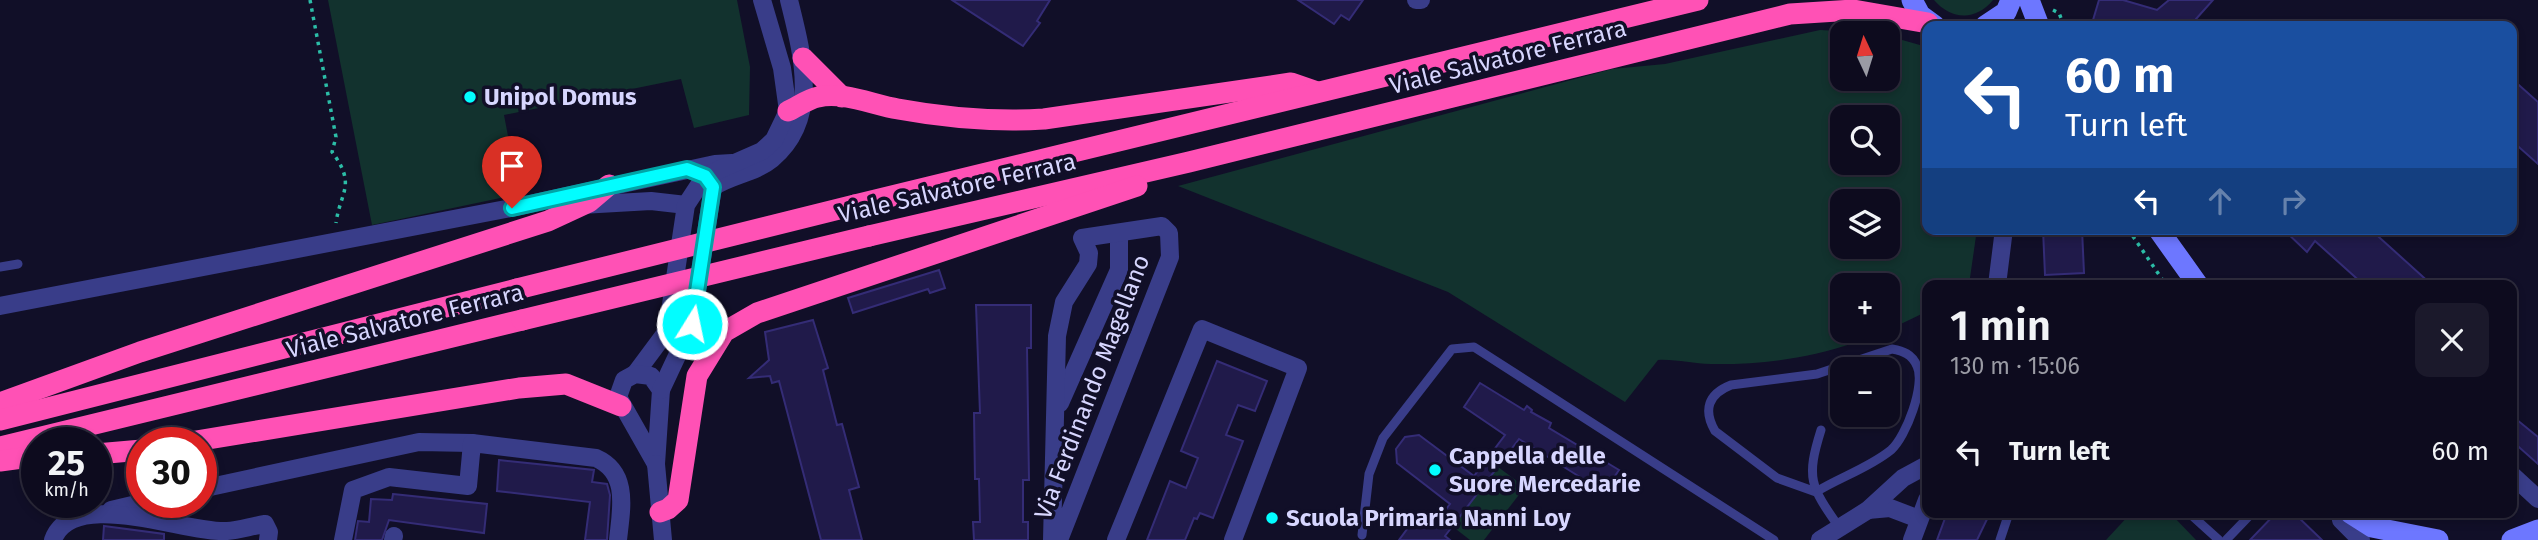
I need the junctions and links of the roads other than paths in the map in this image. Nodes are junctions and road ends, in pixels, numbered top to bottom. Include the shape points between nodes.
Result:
1 (762, 0) edge
2 (789, 0) edge
3 (1698, 0) edge
4 (1912, 0) edge
5 (2022, 1) edge
6 (1928, 21) edge
7 (1992, 21) edge
8 (2013, 21) edge
9 (2036, 21) edge
10 (2045, 21) edge
11 (1922, 22) edge
12 (803, 58) junction
13 (1317, 92) junction
14 (842, 97) junction
15 (795, 108) junction
16 (1189, 162) junction
17 (732, 163) junction
18 (687, 169) junction
19 (709, 181) junction
20 (609, 185) junction
21 (585, 205) junction
22 (686, 205) junction
23 (512, 208) junction
24 (1119, 233) junction
25 (2003, 235) edge
26 (2162, 235) edge
27 (18, 264) dead end
28 (0, 267) edge
29 (1998, 280) edge
30 (2194, 280) edge
31 (0, 306) edge
32 (635, 374) junction
33 (661, 395) junction
34 (0, 404) edge
35 (624, 409) junction
36 (1057, 410) junction
37 (0, 420) edge
38 (1821, 430) dead end
39 (217, 438) edge
40 (472, 443) junction
41 (0, 447) edge
42 (21, 458) edge
43 (0, 461) edge
44 (656, 464) junction
45 (1922, 468) edge
46 (2517, 480) edge
47 (217, 486) edge
48 (1816, 492) junction
49 (2538, 499) edge
50 (1868, 510) junction
51 (660, 512) junction
52 (1922, 512) edge
53 (112, 517) edge
54 (73, 518) edge
55 (2007, 518) edge
56 (2195, 518) edge
57 (2247, 518) edge
58 (2344, 518) edge
59 (2351, 518) edge
60 (1919, 519) junction
61 (1839, 527) junction
62 (2536, 534) edge
63 (1362, 535) dead end
64 (2001, 539) edge
65 (53, 540) edge
66 (268, 540) edge
67 (343, 540) edge
68 (618, 540) edge
69 (663, 540) edge
70 (1052, 540) edge
71 (1059, 540) edge
72 (1116, 540) edge
73 (1233, 540) edge
74 (1774, 540) edge
75 (1820, 540) edge
76 (1912, 540) edge
77 (2219, 540) edge
78 (2226, 540) edge
79 (2361, 540) edge
80 (2438, 540) edge
81 (2511, 540) edge

1 - 15 street
2 - 12 street
3 - 13 highway, Viale Salvatore Ferrara
4 - 6 street
5 - 7 street
5 - 8 street
5 - 9 street
5 - 10 lane
11 - 16 highway, Viale Salvatore Ferrara via 1853,10 1790,14
12 - 14 highway
12 - 15 street
13 - 14 highway via 1291,83 1008,121 964,119
13 - 37 highway, Viale Salvatore Ferrara, bridge
14 - 15 highway via 818,97
15 - 17 street via 774,140
15 - 19 street via 797,126 771,160
16 - 41 highway, Viale Salvatore Ferrara, bridge
16 - 51 highway via 1172,174 757,313 724,332 697,376 678,499
17 - 18 street
17 - 19 street
18 - 19 street
18 - 20 street
19 - 22 street
19 - 33 street via 692,324
20 - 21 highway
20 - 23 street
21 - 22 street via 651,201
21 - 23 street
21 - 34 highway via 548,221 140,352
22 - 32 street via 667,331
23 - 31 street
24 - 36 street via 1119,270
24 - 36 street, Via Ferdinando Magellano via 1082,238 1088,264 1065,302 1056,336
24 - 71 street, Via Ferdinando Magellano via 1162,226 1169,233 1170,257
25 - 29 street
26 - 30 street
27 - 28 lane
32 - 33 street via 650,376
32 - 35 street via 620,388
33 - 35 street via 655,410 644,416
33 - 44 street
35 - 39 highway via 566,384
35 - 44 street
36 - 70 street, Via Ferdinando Magellano
38 - 48 lane via 1811,462
40 - 47 street via 419,442
40 - 67 street via 468,486 388,477 353,490
40 - 68 street via 608,463 616,472 622,495
42 - 43 highway
44 - 51 street
45 - 50 street via 1903,478
46 - 49 street
48 - 48 lane via 1892,449 1904,435 1920,374 1905,352 1892,349 1817,374 1731,385 1711,397 1709,420 1715,430 1777,478
48 - 61 lane
50 - 60 street via 1890,508
50 - 61 street
51 - 69 street
52 - 60 street
53 - 66 street via 228,531 265,524
54 - 65 street
55 - 64 lane
56 - 77 lane
57 - 78 lane
58 - 79 street
59 - 80 street
60 - 76 street
61 - 75 street
62 - 81 street
63 - 74 lane via 1369,474 1383,439 1452,349 1474,347
72 - 73 street via 1202,329 1298,368

